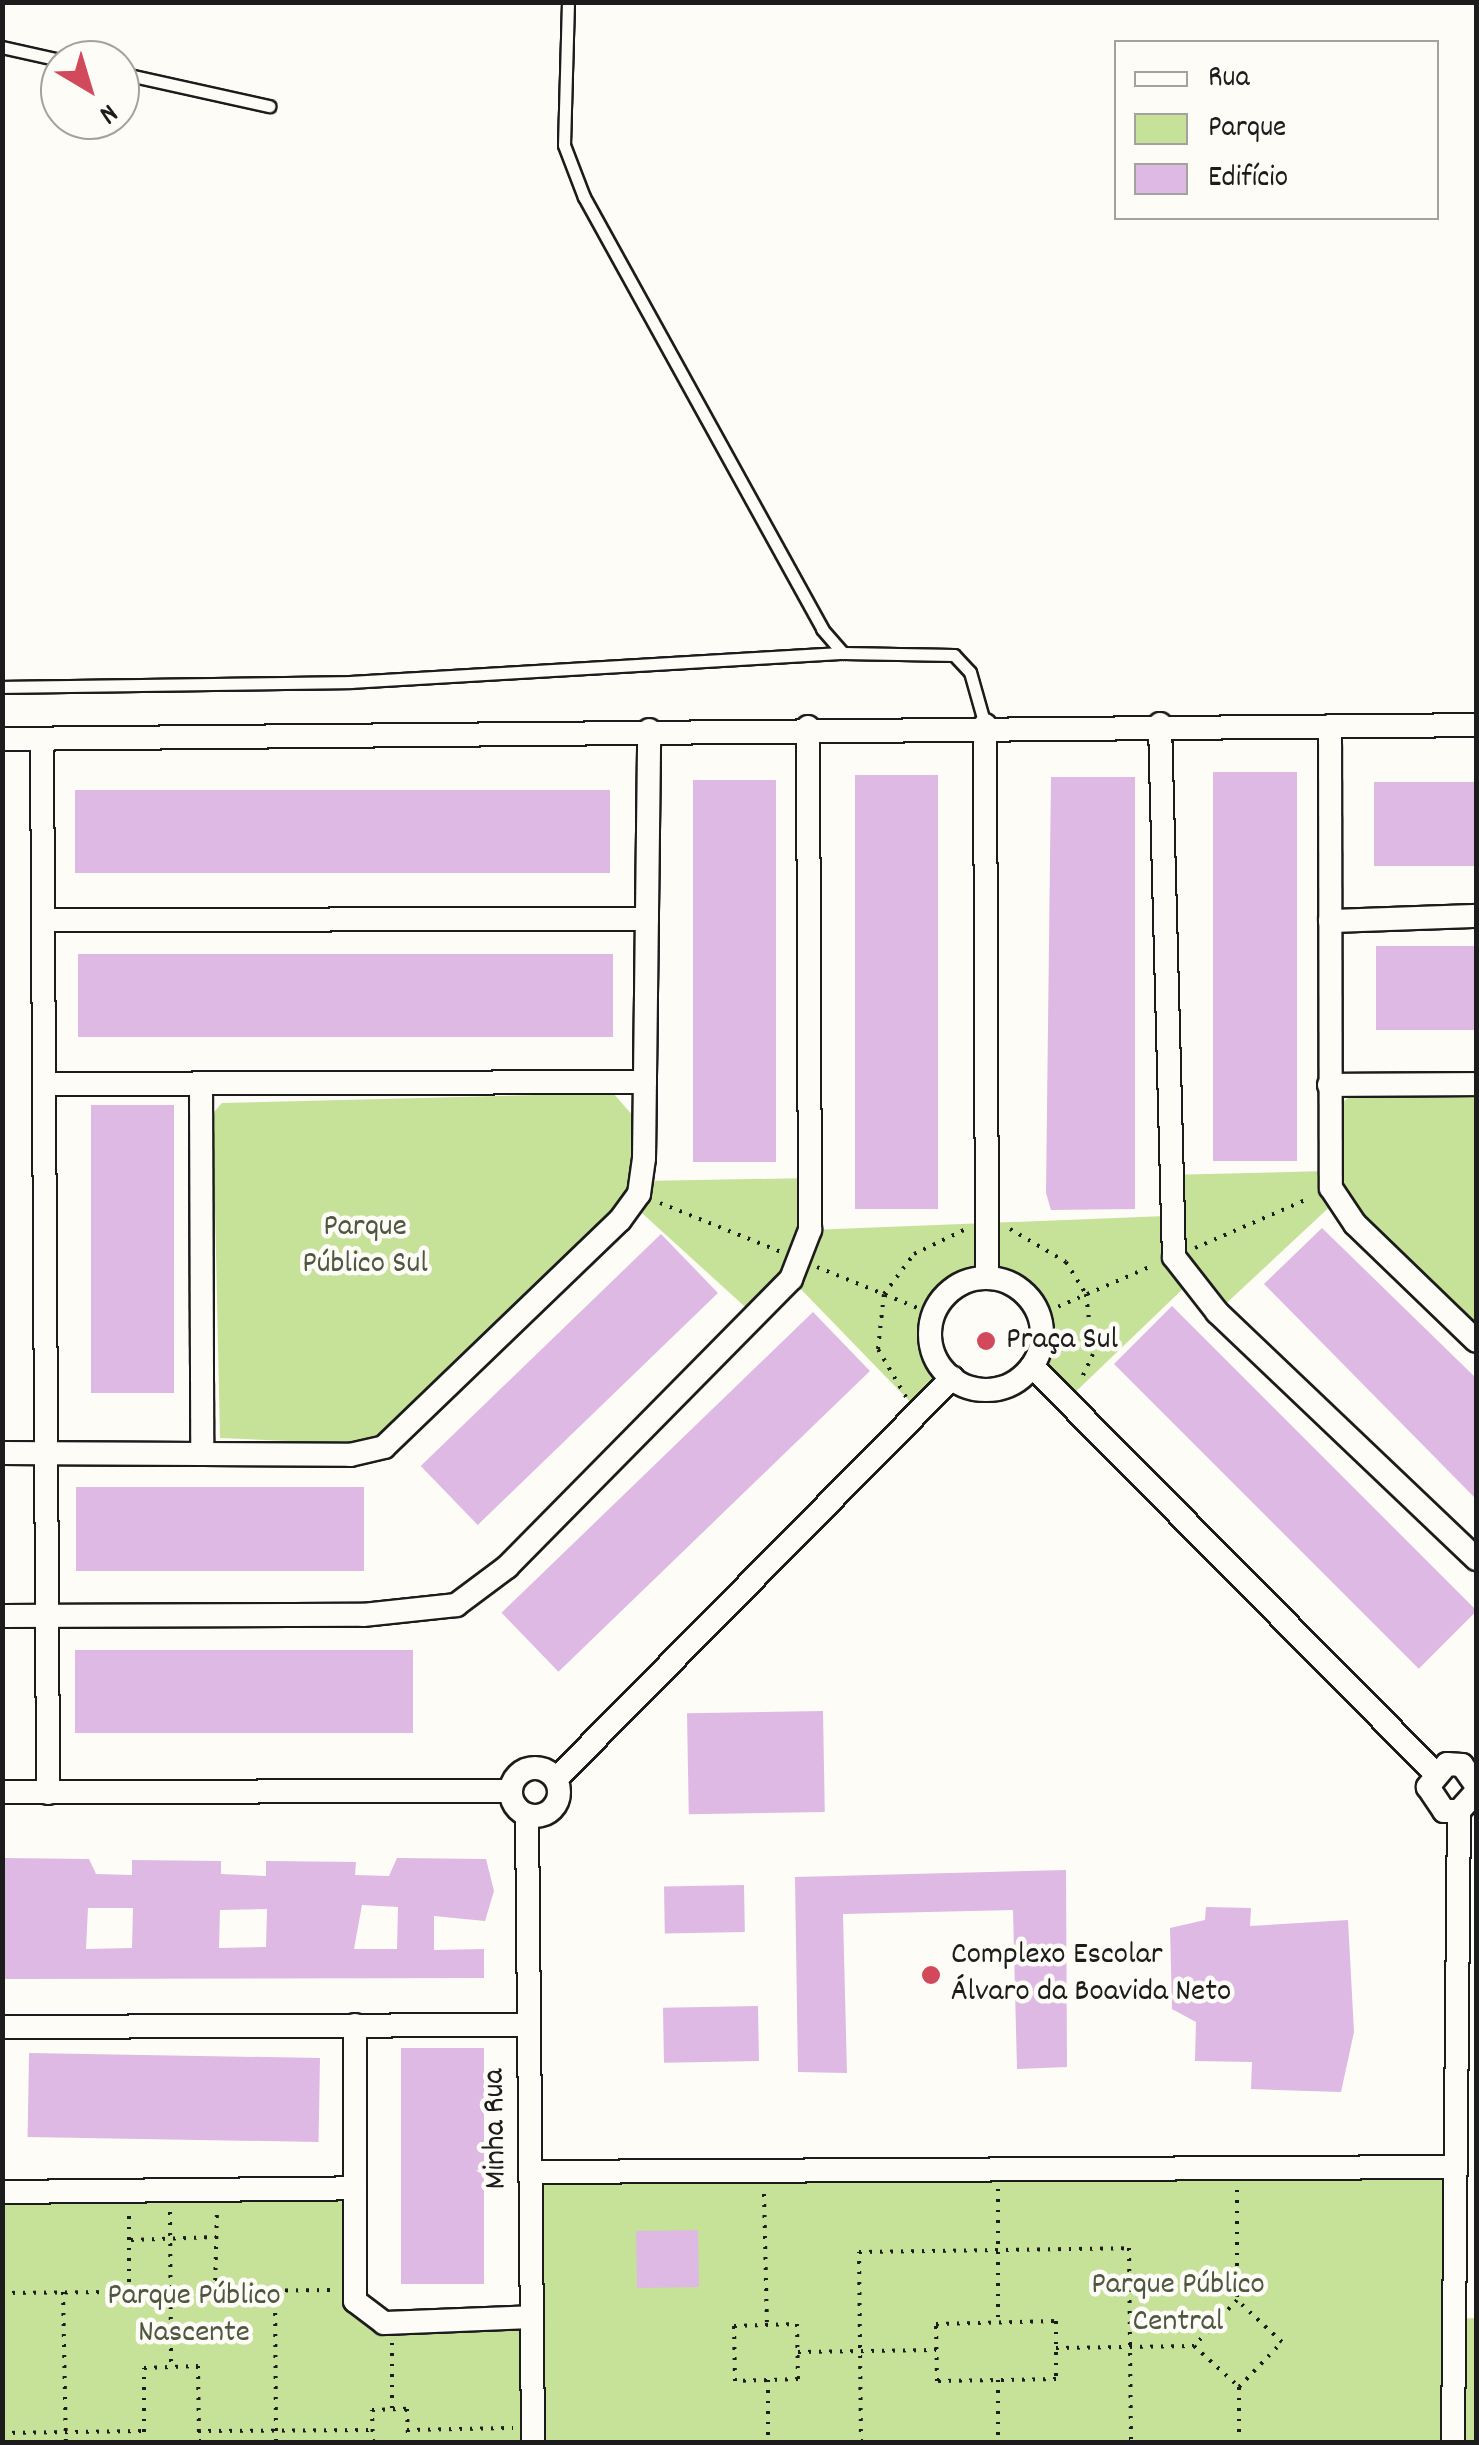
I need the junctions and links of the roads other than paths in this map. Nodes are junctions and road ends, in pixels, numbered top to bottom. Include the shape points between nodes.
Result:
1 (568, 2) edge
2 (2, 48) edge
3 (40, 56) edge
4 (140, 77) edge
5 (268, 106) dead end
6 (842, 653) junction
7 (2, 686) edge
8 (985, 724) junction
9 (1160, 724) junction
10 (1476, 725) edge
11 (1330, 726) junction
12 (808, 727) junction
13 (649, 730) junction
14 (2, 739) edge
15 (42, 739) junction
16 (1476, 916) edge
17 (45, 920) junction
18 (647, 920) junction
19 (1330, 921) junction
20 (645, 1082) junction
21 (45, 1084) junction
22 (1476, 1084) edge
23 (1330, 1085) junction
24 (201, 1086) junction
25 (986, 1278) junction
26 (1476, 1342) edge
27 (1032, 1366) junction
28 (952, 1378) junction
29 (2, 1453) edge
30 (43, 1453) junction
31 (202, 1454) junction
32 (1476, 1558) edge
33 (2, 1616) edge
34 (46, 1616) junction
35 (1434, 1772) junction
36 (556, 1779) junction
37 (1476, 1789) edge
38 (511, 1791) junction
39 (2, 1792) edge
40 (48, 1792) junction
41 (1459, 1812) junction
42 (527, 1815) junction
43 (1467, 2017) edge
44 (355, 2025) junction
45 (529, 2025) junction
46 (2, 2027) edge
47 (1456, 2167) junction
48 (530, 2172) junction
49 (355, 2188) junction
50 (2, 2192) edge
51 (532, 2317) junction
52 (1465, 2319) edge
53 (533, 2435) edge
54 (1453, 2442) edge

1 - 6 lane via 564,145 584,197
2 - 3 lane
4 - 5 lane
6 - 7 lane via 351,682
6 - 8 lane via 954,655 970,672
8 - 9 street
8 - 12 street
8 - 25 street
9 - 11 street
9 - 32 street via 1174,1256 1217,1312
10 - 11 street
11 - 19 street
12 - 13 street
12 - 34 street via 810,1230 790,1278 507,1567 456,1605 363,1615
13 - 15 street
13 - 18 street
14 - 15 street
15 - 17 street
16 - 19 street
17 - 18 street
17 - 21 street
18 - 20 street
19 - 23 street
20 - 24 street
20 - 31 street via 643,1181 632,1204 410,1428 350,1454
21 - 24 street
21 - 30 street
22 - 23 street
23 - 26 street via 1328,1171 1337,1200
24 - 31 street
25 - 27 street via 1018,1288 1039,1314
25 - 28 street via 955,1287 934,1314 932,1350
27 - 28 street via 987,1391
27 - 35 street
28 - 36 street
29 - 30 street
30 - 31 street
30 - 34 street
33 - 34 street
34 - 40 street
35 - 37 street via 1462,1765
35 - 41 street via 1432,1801
36 - 38 street via 529,1768
36 - 42 street via 554,1808
37 - 41 street
38 - 40 street
38 - 42 street
39 - 40 street
41 - 43 street
42 - 45 street, Minha Rua
43 - 47 street
44 - 45 street
44 - 46 street
44 - 49 street
45 - 48 street, Minha Rua
47 - 48 street
47 - 52 street
48 - 51 street, Minha Rua
49 - 50 street
49 - 51 street via 354,2290 366,2316 392,2323
51 - 53 street, Minha Rua
52 - 54 street

